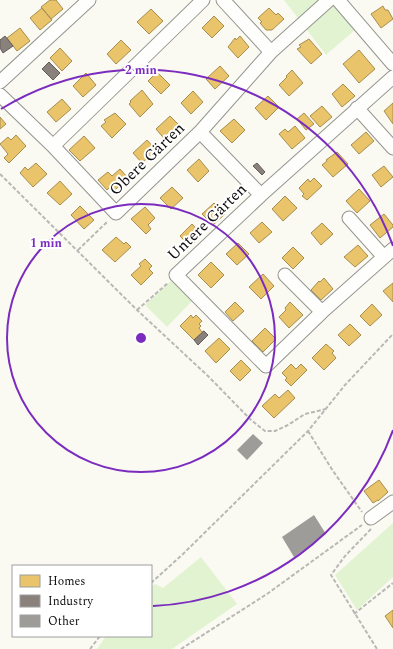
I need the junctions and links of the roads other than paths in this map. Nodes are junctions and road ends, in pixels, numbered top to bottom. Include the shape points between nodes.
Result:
1 (89, 0) edge
2 (203, 0) edge
3 (223, 0) edge
4 (329, 0) edge
5 (338, 0) edge
6 (271, 52) junction
7 (393, 64) edge
8 (393, 77) edge
9 (0, 82) edge
10 (0, 95) edge
11 (357, 108) junction
12 (200, 132) junction
13 (53, 146) junction
14 (393, 148) edge
15 (261, 195) junction
16 (349, 218) dead end
17 (389, 253) edge
18 (285, 275) dead end
19 (322, 312) junction
20 (393, 502) edge
21 (371, 518) road end

1 - 9 street
2 - 13 street
3 - 6 street
4 - 6 street, Obere Gärten
5 - 7 street
6 - 12 street, Obere Gärten
8 - 11 street, Untere Gärten
10 - 13 street, Obere Gärten
11 - 14 street
11 - 15 street, Untere Gärten
12 - 13 street, Obere Gärten via 116,213
12 - 15 street, Obere Gärten
15 - 19 street, Untere Gärten via 176,275 266,366
16 - 17 street, Untere Gärten
17 - 19 street, Untere Gärten
18 - 19 street
20 - 21 street

